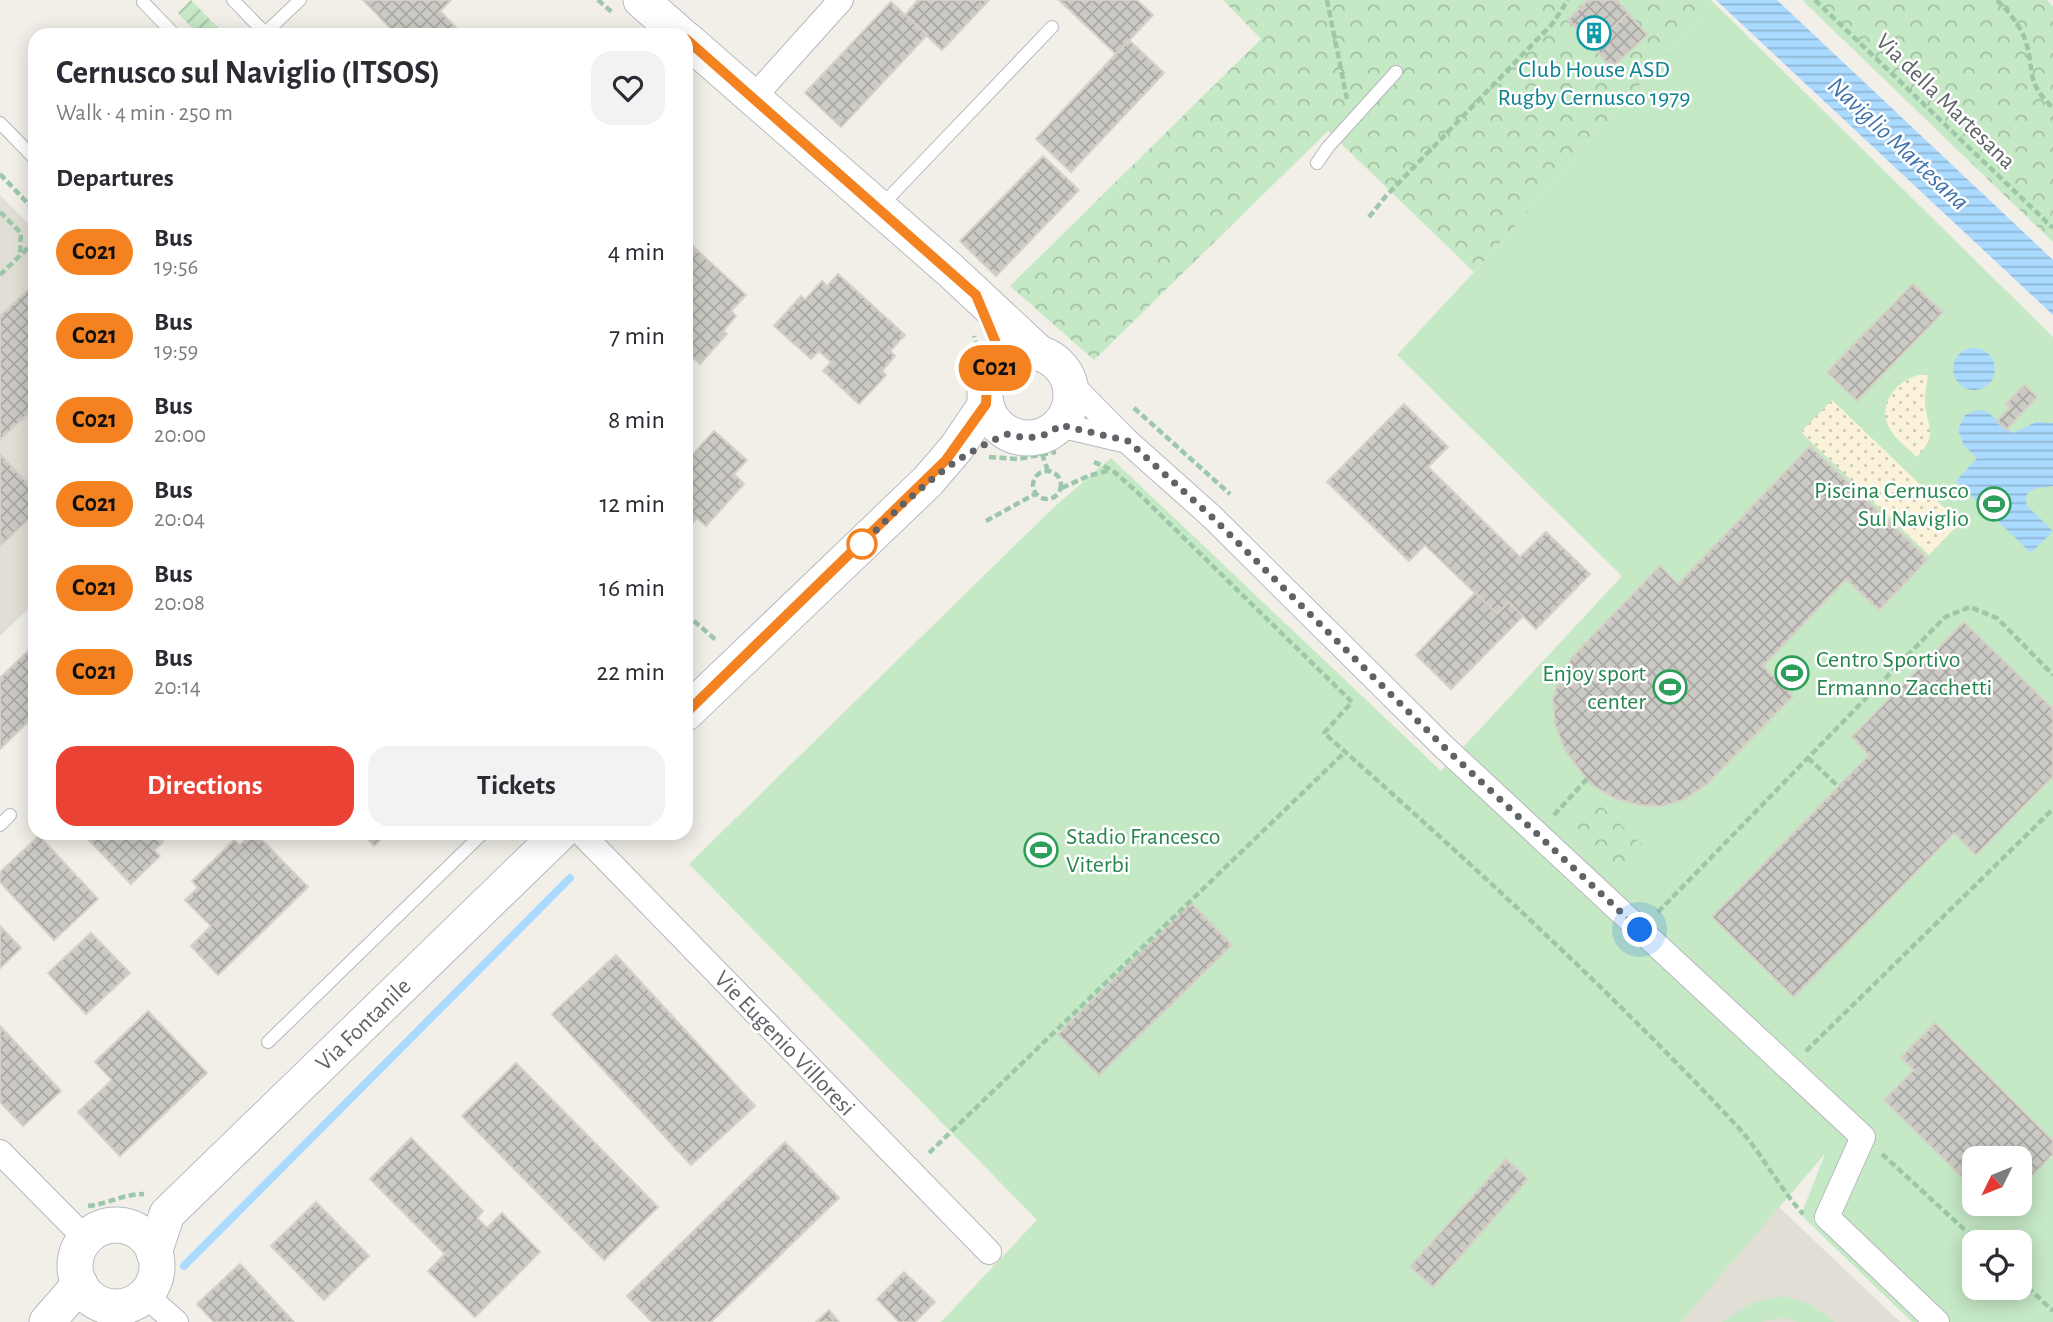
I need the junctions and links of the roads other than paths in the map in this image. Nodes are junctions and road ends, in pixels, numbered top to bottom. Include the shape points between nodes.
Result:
1 (233, 0) edge
2 (300, 0) edge
3 (641, 0) edge
4 (841, 0) edge
5 (144, 1) edge
6 (1052, 27) dead end
7 (169, 28) edge
8 (259, 28) edge
9 (270, 28) edge
10 (673, 28) edge
11 (693, 45) edge
12 (1396, 72) dead end
13 (753, 98) junction
14 (0, 123) edge
15 (28, 152) edge
16 (1317, 163) dead end
17 (878, 208) junction
18 (976, 295) junction
19 (1039, 353) junction
20 (1003, 360) junction
21 (1070, 383) junction
22 (986, 404) junction
23 (1008, 434) junction
24 (1128, 441) junction
25 (1056, 443) junction
26 (928, 481) junction
27 (693, 706) edge
28 (10, 815) dead end
29 (0, 825) edge
30 (476, 840) edge
31 (553, 840) edge
32 (588, 840) edge
33 (268, 1042) dead end
34 (0, 1152) edge
35 (172, 1210) junction
36 (123, 1226) junction
37 (86, 1239) junction
38 (989, 1252) dead end
39 (155, 1253) junction
40 (111, 1306) edge
41 (47, 1322) edge
42 (67, 1322) edge
43 (176, 1322) edge
44 (1937, 1322) edge

1 - 8 lane
2 - 9 lane
3 - 10 street
4 - 13 street
5 - 7 lane
6 - 17 lane
11 - 13 street
12 - 16 lane
13 - 17 street
14 - 15 lane
17 - 18 street
18 - 19 street
18 - 20 street
19 - 20 street via 1014,354
19 - 21 street via 1055,361
20 - 22 street via 987,381
21 - 24 street
21 - 25 street via 1070,409
22 - 23 street via 994,422
22 - 26 street
23 - 25 street via 1037,438 1053,432
23 - 26 street via 965,455
24 - 25 street
24 - 44 street via 1211,516 1445,748 1863,1137 1827,1217
26 - 27 street
28 - 29 lane
30 - 33 lane
31 - 35 street, Via Fontanile
32 - 38 street, Vie Eugenio Villoresi
34 - 37 street
35 - 36 street, Via Fontanile
35 - 39 street, Via Fontanile
36 - 37 street via 102,1228
36 - 39 street via 146,1239
37 - 40 street via 76,1270
39 - 40 street via 153,1284
40 - 41 street
40 - 42 street via 82,1312
40 - 43 street

